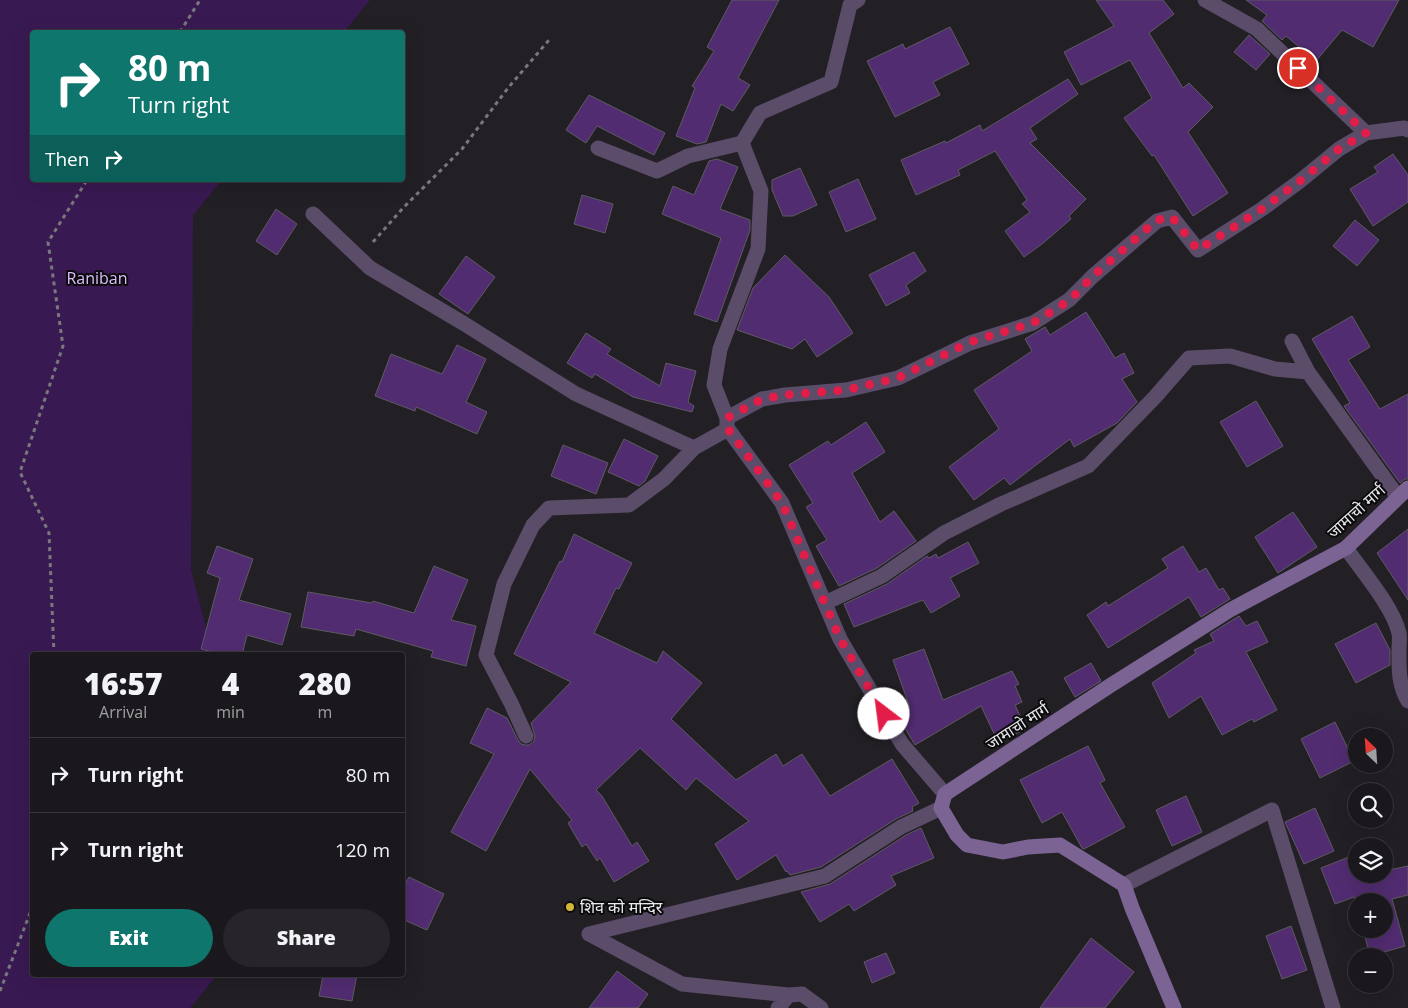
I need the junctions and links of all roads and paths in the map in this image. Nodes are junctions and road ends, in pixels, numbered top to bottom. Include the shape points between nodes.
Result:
1 (200, 0) edge
2 (858, 0) edge
3 (1206, 0) edge
4 (181, 30) edge
5 (548, 40) dead end
6 (1408, 130) edge
7 (1366, 133) junction
8 (742, 142) junction
9 (598, 148) dead end
10 (86, 182) edge
11 (313, 214) dead end
12 (359, 258) junction
13 (1292, 341) dead end
14 (1308, 372) junction
15 (727, 424) junction
16 (694, 448) junction
17 (1403, 492) edge
18 (1346, 548) junction
19 (825, 603) junction
20 (54, 652) edge
21 (1408, 701) edge
22 (526, 736) dead end
23 (943, 801) junction
24 (1124, 885) junction
25 (30, 913) edge
26 (0, 991) edge
27 (789, 995) junction
28 (778, 1008) edge
29 (822, 1008) edge
30 (1174, 1008) edge
31 (1333, 1008) edge

1 - 4 path
2 - 8 street via 850,6 831,82 760,113
3 - 7 street via 1257,28
5 - 12 path via 462,150 402,208
6 - 7 street
7 - 15 street via 1339,149 1262,209 1198,250 1172,217 1157,220 1070,300 1033,323 970,342 898,378 846,390 762,399
8 - 9 street via 688,156 657,171
8 - 15 street via 761,191 758,249 720,349 714,385
10 - 20 path via 48,242 63,346 20,472 49,534
11 - 12 street
12 - 16 street via 370,268 576,394
13 - 14 street
14 - 17 street
14 - 19 street via 1275,369 1230,356 1189,358 1088,466 944,533 882,576
15 - 16 street
15 - 19 street via 782,503
16 - 22 street via 664,479 629,505 549,508 533,525 504,584 486,655
17 - 18 street, जामाचो मार्ग
18 - 21 street via 1394,619 1400,635 1398,671
18 - 23 street, जामाचो मार्ग via 1230,610 1111,685
19 - 23 street via 840,639 902,744
23 - 24 street via 957,835 967,845 1003,852 1060,845
23 - 27 street via 825,876 589,934 682,984
24 - 30 street
24 - 31 street via 1272,810
25 - 26 path
27 - 28 street
27 - 29 street via 802,994

